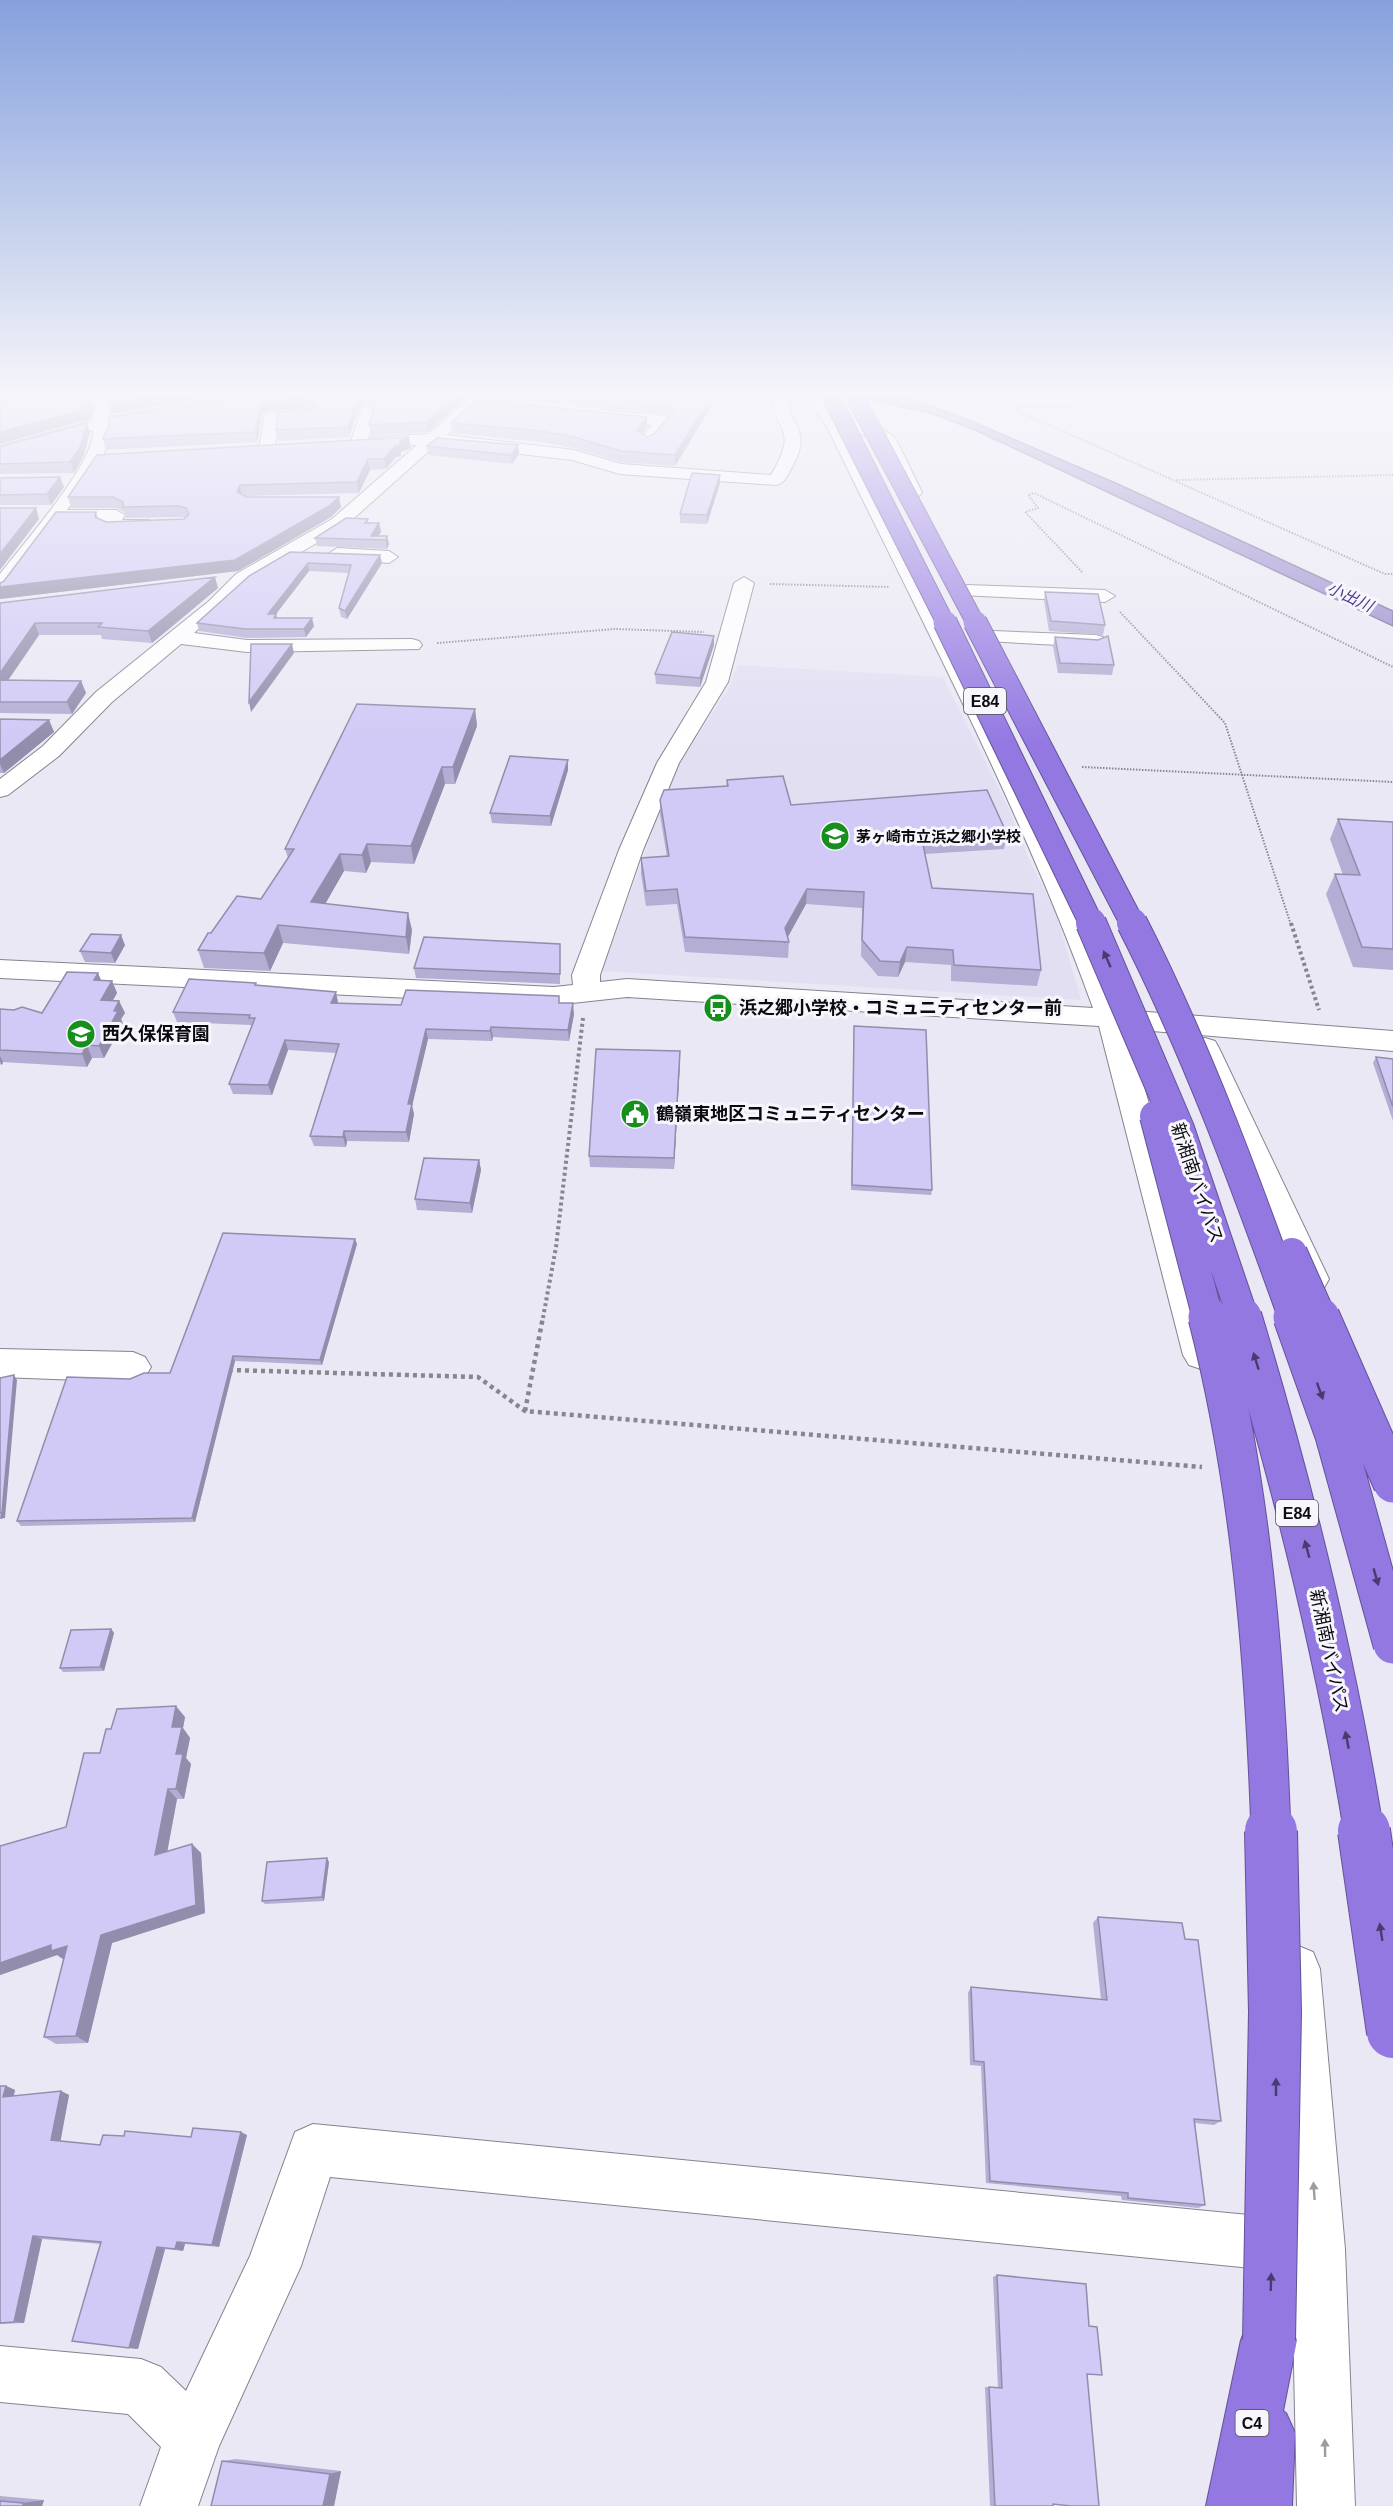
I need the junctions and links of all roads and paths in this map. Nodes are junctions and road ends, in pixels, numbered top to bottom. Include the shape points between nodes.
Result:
1 (59, 510) edge
2 (352, 510) edge
3 (878, 510) edge
4 (884, 510) edge
5 (915, 510) edge
6 (923, 510) edge
7 (1032, 510) edge
8 (1069, 510) edge
9 (1240, 510) edge
10 (34, 512) edge
11 (56, 514) junction
12 (169, 524) edge
13 (11, 546) edge
14 (33, 546) junction
15 (285, 552) junction
16 (389, 556) dead end
17 (1393, 574) edge
18 (243, 578) junction
19 (213, 580) edge
20 (744, 583) joint
21 (0, 587) edge
22 (914, 587) junction
23 (967, 591) junction
24 (1105, 597) junction
25 (733, 633) junction
26 (177, 637) junction
27 (993, 637) junction
28 (1096, 641) edge
29 (412, 645) joint
30 (1393, 667) edge
31 (44, 723) edge
32 (78, 724) junction
33 (1061, 765) junction
34 (1241, 775) junction
35 (1393, 782) edge
36 (0, 790) edge
37 (0, 969) edge
38 (586, 991) junction
39 (1183, 1013) junction
40 (1121, 1015) junction
41 (1327, 1034) junction
42 (1393, 1041) edge
43 (0, 1363) edge
44 (133, 1367) dead end
45 (228, 1370) edge
46 (525, 1411) junction
47 (1393, 1454) edge
48 (1223, 1469) junction
49 (1393, 1483) edge
50 (1393, 1644) edge
51 (1393, 2032) edge
52 (1318, 2249) junction
53 (1269, 2340) junction
54 (0, 2374) edge
55 (193, 2438) junction
56 (169, 2506) edge
57 (1235, 2506) edge
58 (1263, 2506) edge
59 (1326, 2506) edge

1 - 11 street
2 - 15 street via 338,523
3 - 22 street
40 -> 4 highway, 新湘南バイパス / E84, bridge via 1030,788
5 - 39 highway, E84, bridge
6 - 23 street
7 - 24 path via 1025,512
8 - 30 path
9 - 17 path via 1385,574
10 - 11 street
11 - 12 street via 116,515 110,526
11 - 14 street
13 - 14 street
14 - 21 street
15 - 16 street
15 - 18 street
18 - 19 street
18 - 26 street
20 - 22 path
20 - 25 street
22 - 40 street
23 - 24 street
23 - 27 street
24 - 34 path via 1225,723
25 - 29 path via 615,630
25 - 38 street via 717,682 668,764 631,850 586,975
26 - 29 street via 247,646
26 - 32 street via 104,697
27 - 28 street
27 - 33 street
31 - 32 street
32 - 36 street via 51,751
33 - 34 path
33 - 39 street
34 - 35 path
34 - 41 path
37 - 38 street via 554,996
38 - 40 street via 627,988
38 - 46 path via 556,1247
39 - 40 street
39 - 41 street
39 - 47 street
39 - 49 highway, E84, bridge
39 -> 50 highway, E84, bridge via 1335,1435
40 - 48 street via 1205,1368
51 -> 40 highway, 新湘南バイパス / E84, bridge via 1360,1807 1312,1571 1254,1352 1181,1135
53 -> 40 highway, bridge via 1276,2130 1276,1950 1263,1667 1239,1464 1205,1299
41 - 42 street
43 - 44 street
45 - 46 path via 478,1377
46 - 48 path
52 -> 48 street via 1291,1914
52 - 55 street via 313,2150 274,2266
59 -> 52 street
53 - 57 highway, C4
53 - 58 highway
54 - 55 street via 141,2387
55 - 56 street

